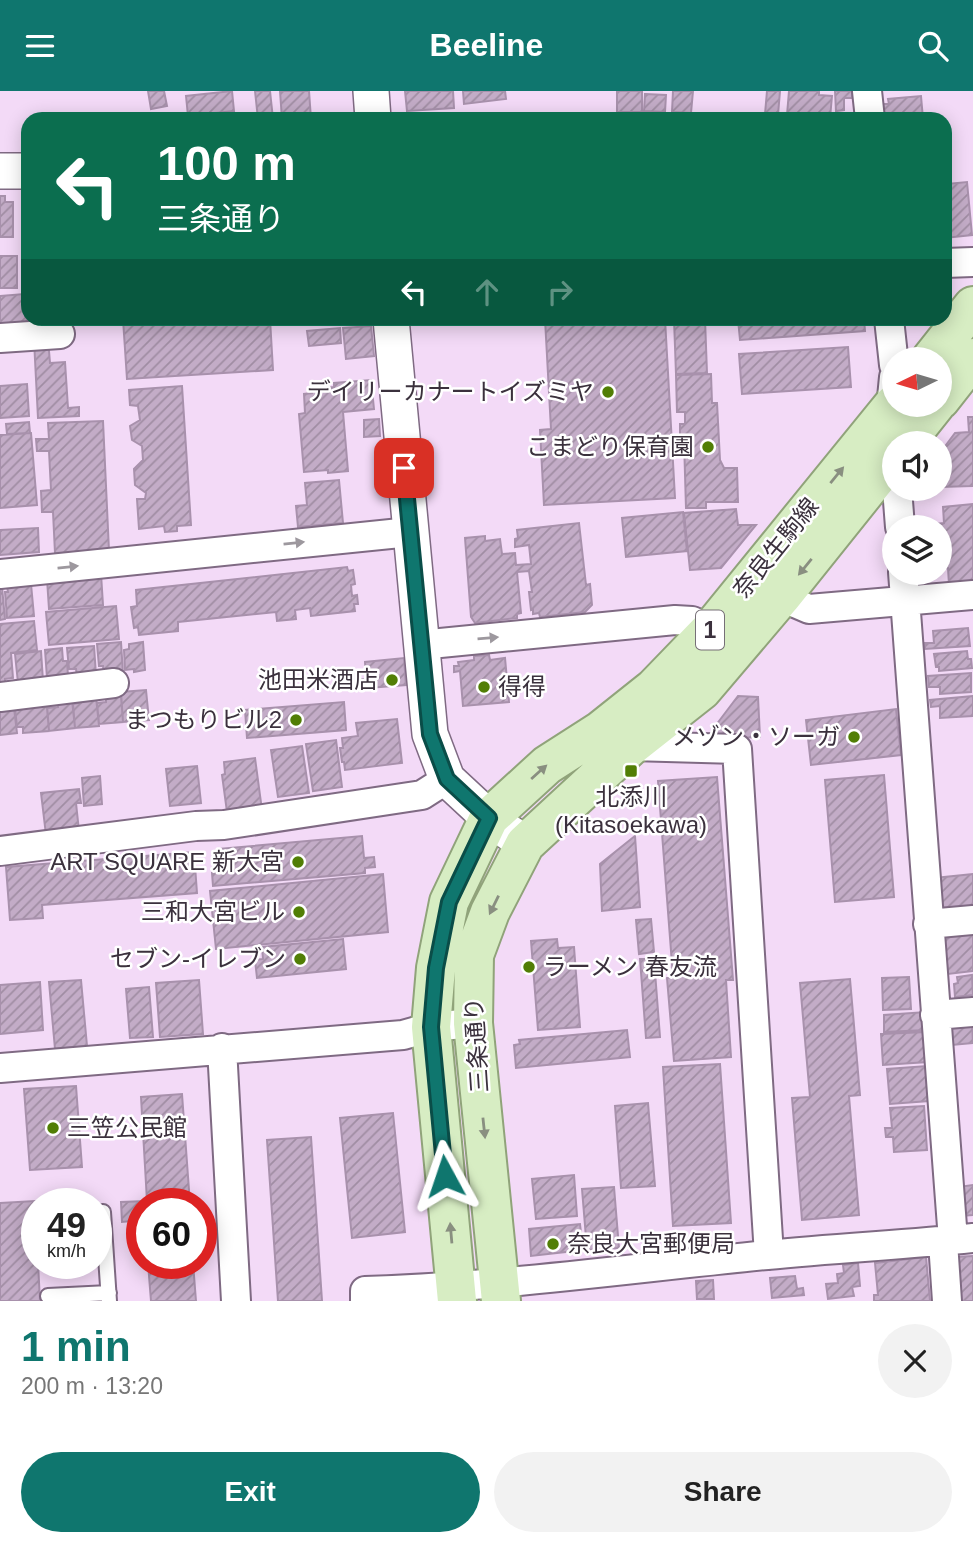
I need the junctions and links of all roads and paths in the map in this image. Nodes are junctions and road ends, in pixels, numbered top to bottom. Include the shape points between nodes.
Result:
1 (370, 91) edge
2 (867, 91) edge
3 (372, 112) edge
4 (869, 112) edge
5 (0, 171) edge
6 (21, 171) edge
7 (952, 263) edge
8 (973, 263) edge
9 (973, 306) edge
10 (392, 326) edge
11 (890, 326) edge
12 (60, 334) dead end
13 (0, 338) edge
14 (892, 347) edge
15 (941, 347) edge
16 (973, 358) edge
17 (952, 385) edge
18 (882, 410) edge
19 (926, 417) edge
20 (915, 431) edge
21 (882, 470) edge
22 (410, 531) junction
23 (0, 574) edge
24 (904, 585) edge
25 (973, 595) edge
26 (781, 597) junction
27 (905, 600) junction
28 (711, 629) junction
29 (420, 645) junction
30 (114, 683) dead end
31 (0, 697) edge
32 (631, 746) junction
33 (447, 779) junction
34 (489, 818) junction
35 (525, 844) junction
36 (0, 851) edge
37 (973, 920) edge
38 (928, 924) junction
39 (973, 1012) edge
40 (935, 1015) junction
41 (473, 1023) junction
42 (431, 1027) junction
43 (222, 1048) junction
44 (0, 1068) edge
45 (956, 1240) edge
46 (769, 1255) junction
47 (108, 1279) edge
48 (501, 1291) edge
49 (457, 1293) edge
50 (48, 1296) dead end
51 (109, 1297) edge
52 (236, 1301) edge
53 (365, 1301) edge
54 (947, 1301) edge

1 - 3 street
2 - 4 street
5 - 6 street
7 - 8 street
9 - 15 main road
10 - 22 street
11 - 14 street
12 - 13 street
16 - 17 main road
28 -> 18 main road, 奈良生駒線 / 1
19 - 20 main road
21 -> 26 main road, 奈良生駒線 / 1
23 -> 22 street
22 - 29 street
24 - 27 street
25 - 27 street
26 - 27 street via 809,609
26 - 32 main road, 奈良生駒線 / 1 via 702,690
27 - 38 street
29 -> 28 street via 675,621 692,621
34 -> 28 main road, 奈良生駒線 / 1 via 547,765 654,688
29 - 33 street via 430,734
30 - 31 street
32 - 35 main road, 奈良生駒線 / 1
32 - 46 street via 737,749
33 - 34 street
33 - 36 street via 422,795 224,825
34 - 35 street
34 - 42 main road, 三条通り / 1 via 449,902
35 -> 41 main road, 三条通り / 1 via 474,955
37 - 38 street
38 - 40 street
39 - 40 street
40 - 45 street
41 - 42 street
41 -> 48 main road, 三条通り / 1
42 - 43 street via 403,1035
49 -> 42 main road, 三条通り / 1
43 - 44 street
43 - 52 street
45 - 46 street
45 - 54 street
46 - 48 street
47 - 51 lane
48 - 49 street
49 - 53 street via 365,1291
50 - 51 lane

